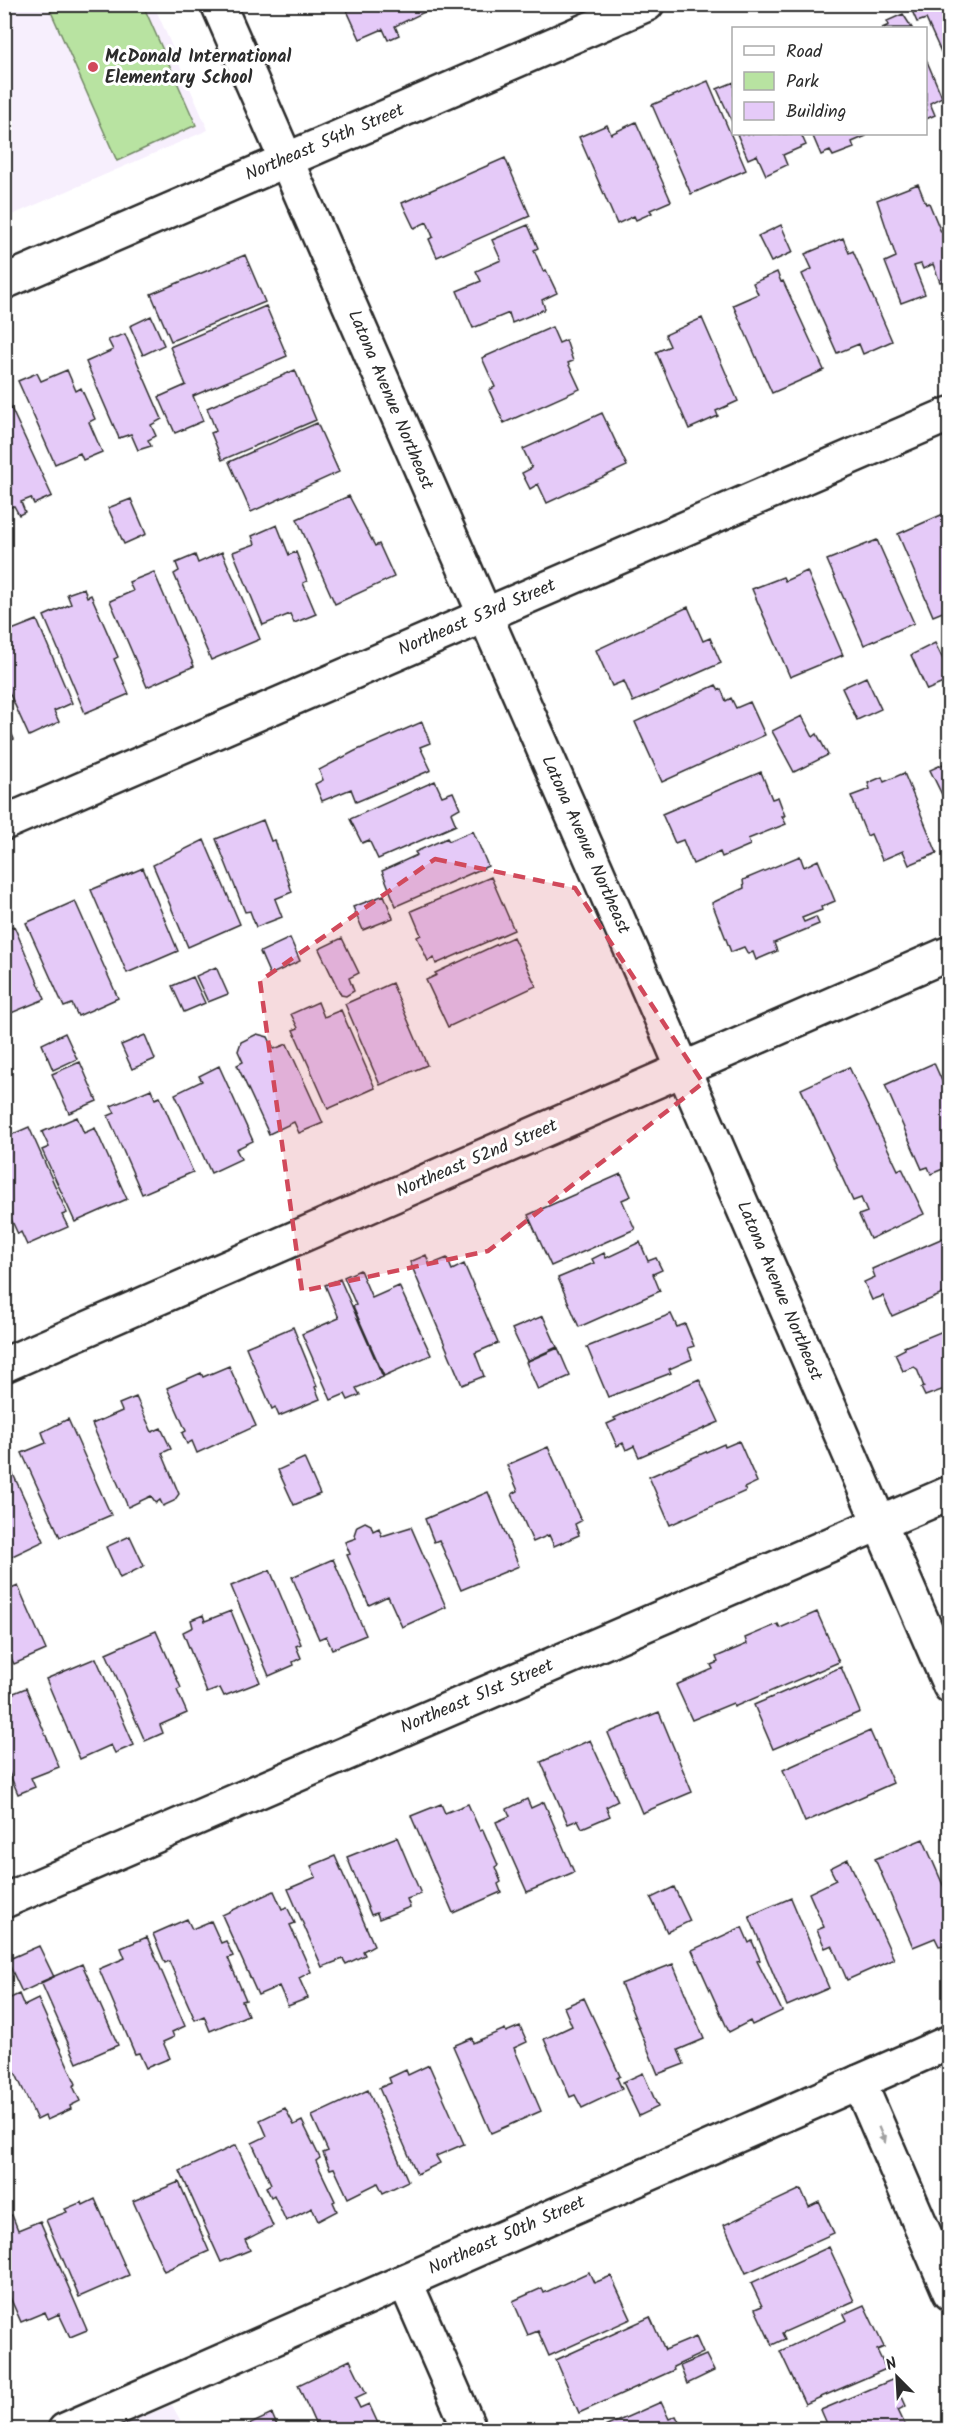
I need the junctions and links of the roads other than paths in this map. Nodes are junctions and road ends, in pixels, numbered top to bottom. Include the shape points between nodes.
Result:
1 (218, 4) edge
2 (647, 4) edge
3 (287, 160) junction
4 (4, 282) edge
5 (950, 414) edge
6 (484, 615) junction
7 (4, 823) edge
8 (950, 953) edge
9 (683, 1070) junction
10 (4, 1365) edge
11 (950, 1493) edge
12 (879, 1523) junction
13 (950, 1686) edge
14 (4, 1901) edge
15 (950, 2042) edge
16 (859, 2082) junction
17 (405, 2281) junction
18 (950, 2293) edge
19 (65, 2430) edge
20 (470, 2430) edge

1 - 3 street, Latona Avenue Northeast
2 - 3 street, Northeast 54th Street
3 - 4 street, Northeast 54th Street
3 - 6 street, Latona Avenue Northeast
5 - 6 street, Northeast 53rd Street
6 - 7 street, Northeast 53rd Street
6 - 9 street, Latona Avenue Northeast
8 - 9 street, Northeast 52nd Street
9 - 10 street, Northeast 52nd Street
9 - 12 street, Latona Avenue Northeast
11 - 12 street, Northeast 51st Street
12 - 13 street, Latona Avenue Northeast
12 - 14 street, Northeast 51st Street
15 - 16 street, Northeast 50th Street
16 - 17 street, Northeast 50th Street
16 -> 18 street
17 - 19 street, Northeast 50th Street
17 - 20 street

